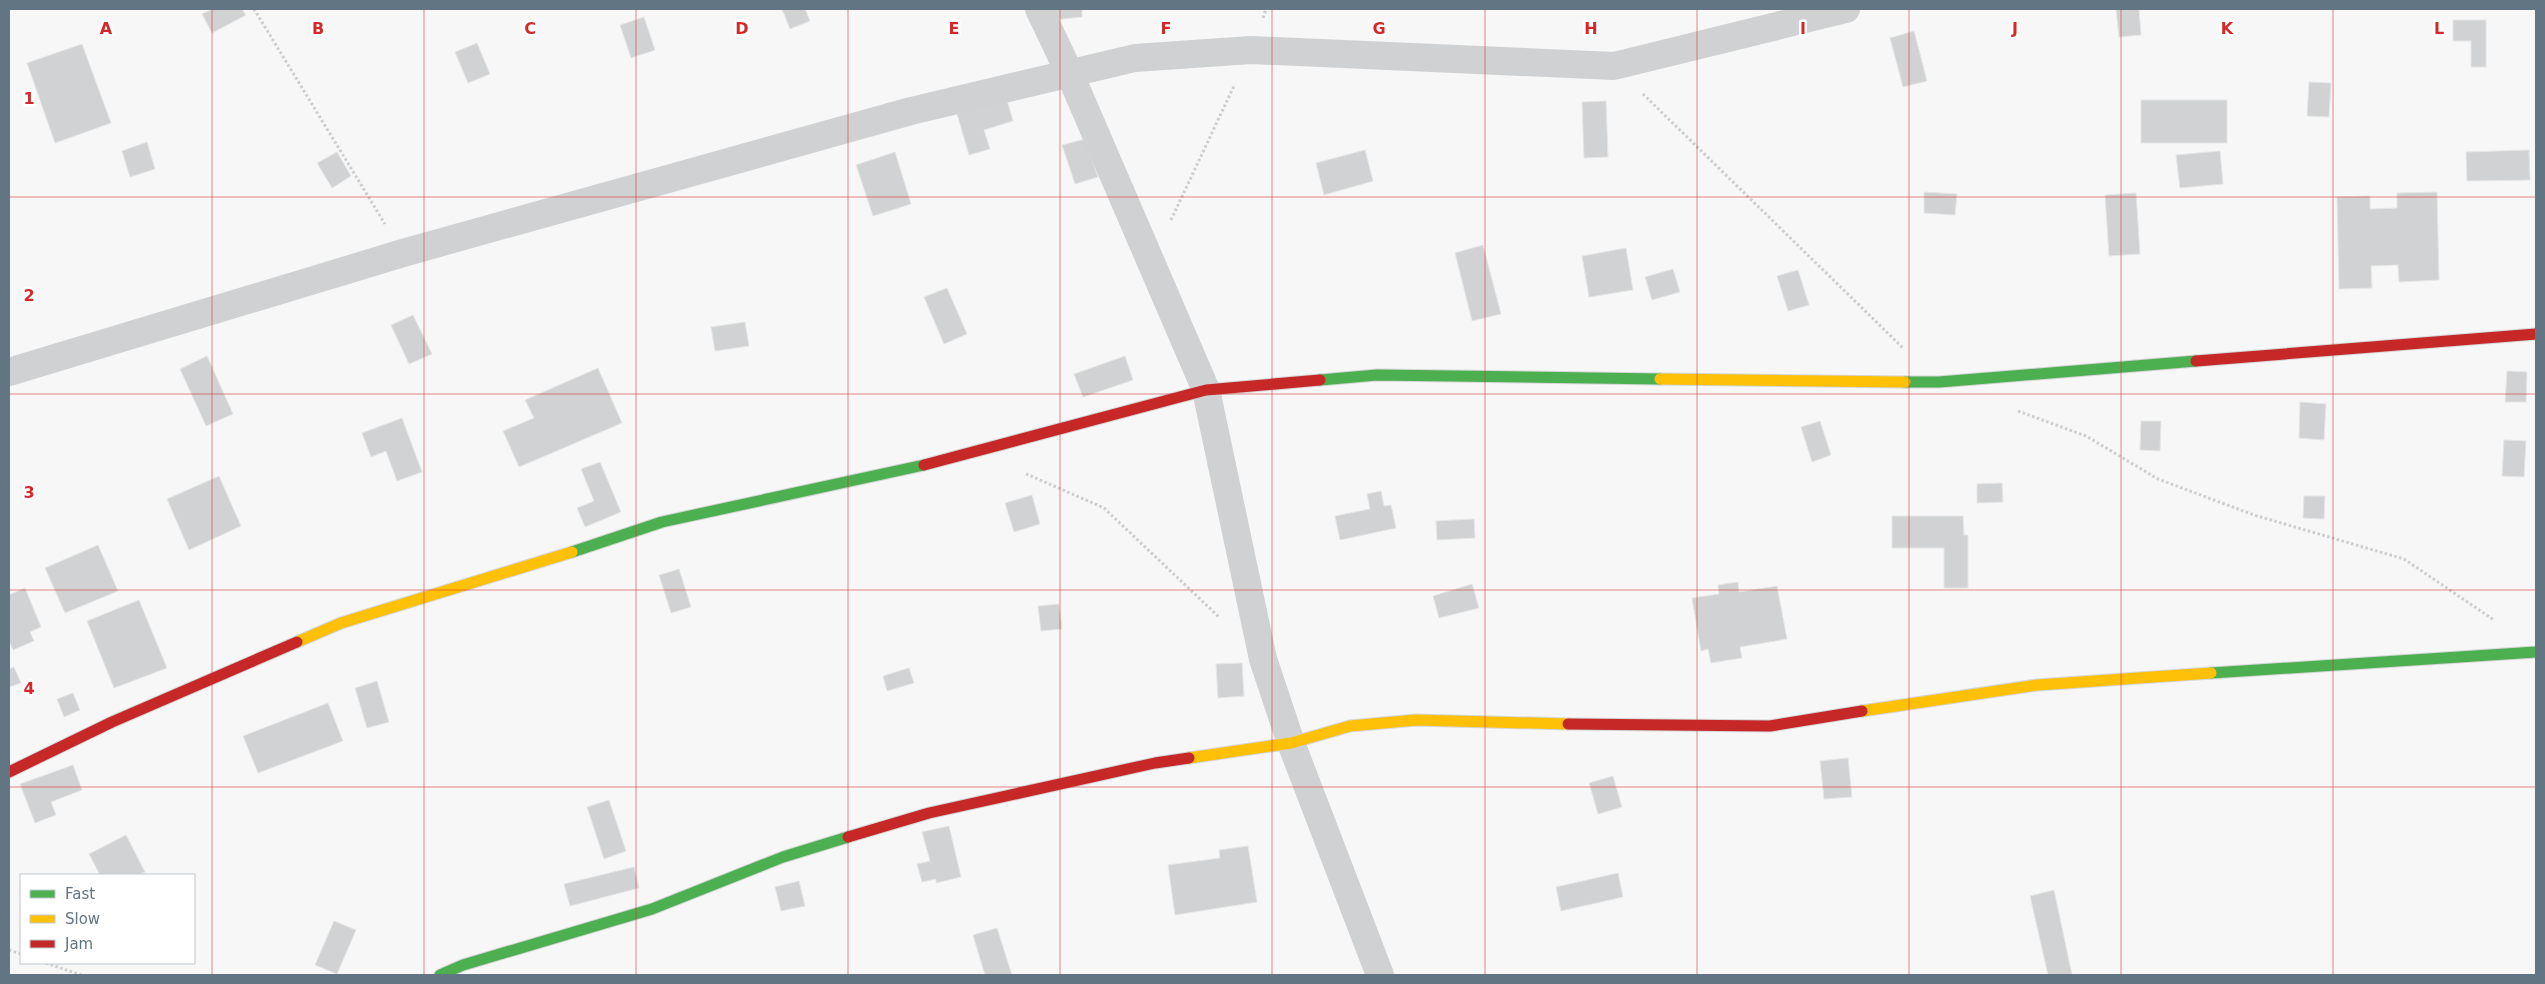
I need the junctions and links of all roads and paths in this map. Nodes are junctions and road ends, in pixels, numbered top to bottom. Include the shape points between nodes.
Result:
1 (254, 9) edge
2 (1039, 9) edge
3 (1266, 9) edge
4 (1846, 9) edge
5 (1251, 50) junction
6 (1069, 72) junction
7 (403, 252) junction
8 (1150, 263) junction
9 (2536, 334) edge
10 (9, 372) edge
11 (1206, 390) junction
12 (975, 453) junction
13 (1220, 618) dead end
14 (2536, 652) edge
15 (1291, 743) junction
16 (9, 772) edge
17 (49, 964) edge
18 (81, 975) edge
19 (440, 975) edge
20 (1380, 975) edge

1 - 7 path
2 - 6 street
3 - 5 path
4 - 5 street via 1614,66
5 - 6 street via 1135,58
5 - 8 path
6 - 7 street via 911,111
6 - 8 street
7 - 10 street
8 - 11 street
9 - 11 street via 1939,382 1377,375
11 - 12 street
11 - 15 street via 1263,659
12 - 13 path via 1104,508
12 - 16 street via 662,522 341,624 112,722
14 - 15 street via 2037,684 1770,726 1416,720 1350,726
15 - 19 street via 1155,763 929,813 783,857 652,909 463,965
15 - 20 street
17 - 18 path

